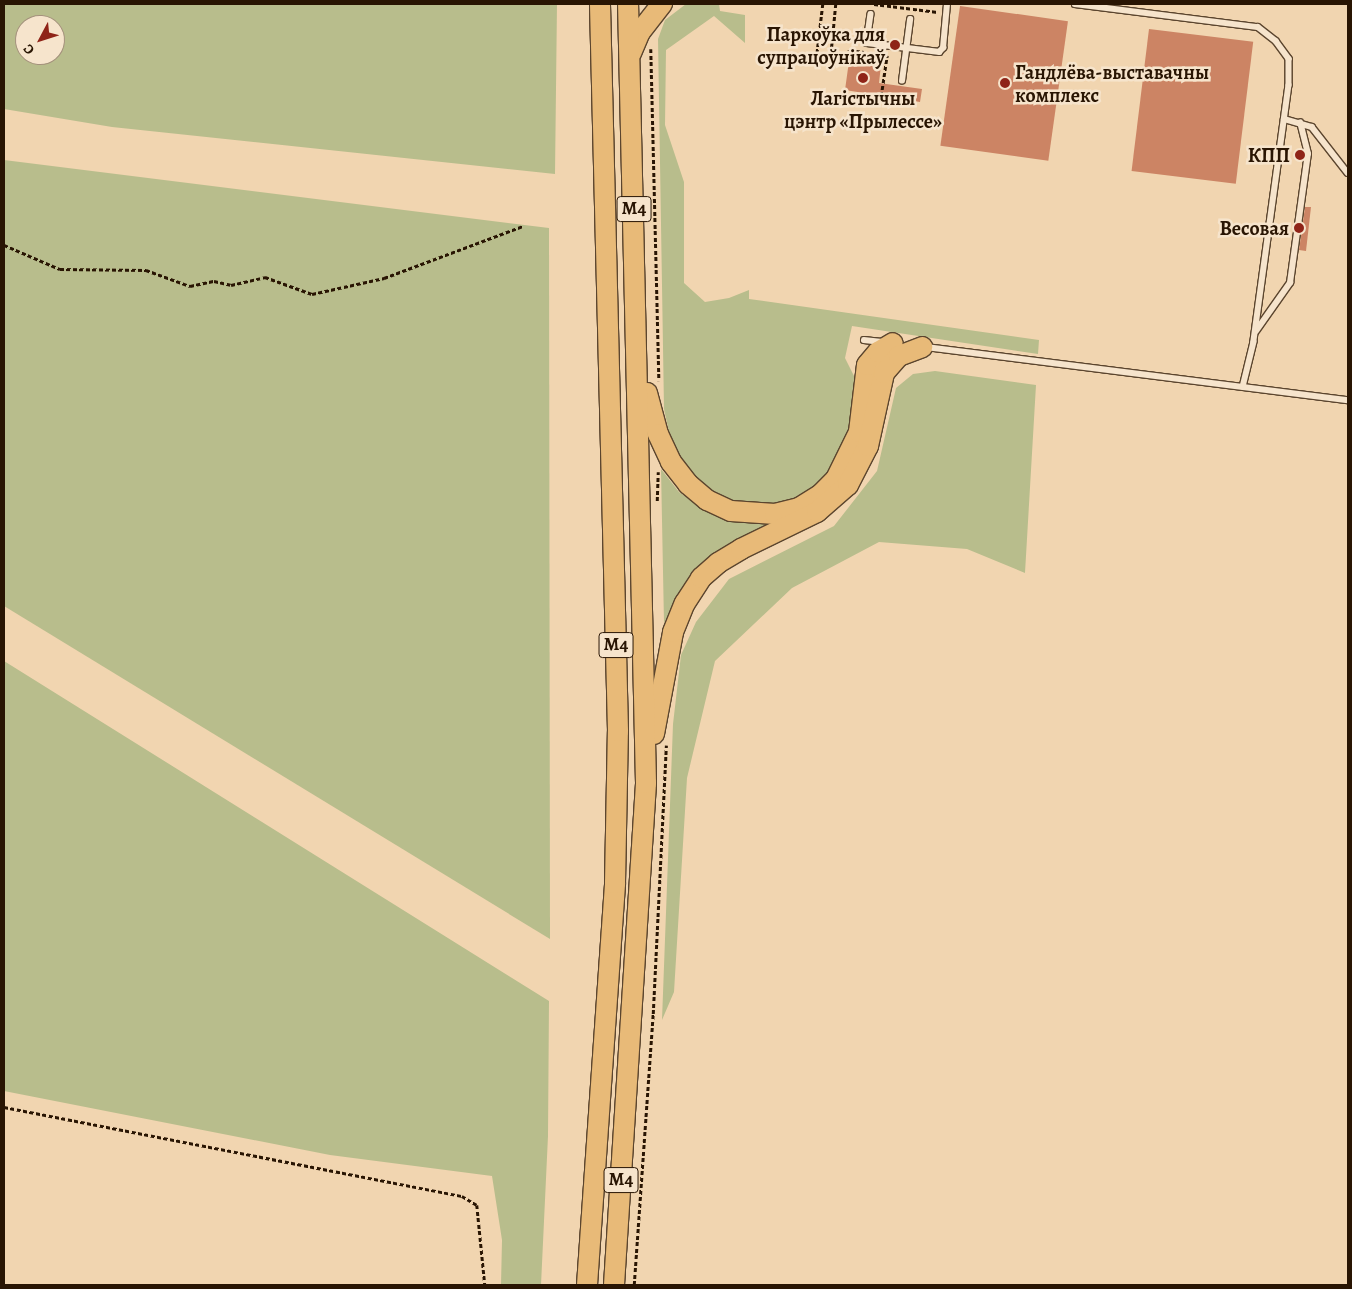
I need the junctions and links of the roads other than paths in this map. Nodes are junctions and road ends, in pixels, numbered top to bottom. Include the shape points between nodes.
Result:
1 (600, 4) edge
2 (628, 4) edge
3 (662, 4) edge
4 (947, 4) edge
5 (1075, 4) edge
6 (871, 14) dead end
7 (910, 20) dead end
8 (906, 48) junction
9 (629, 57) junction
10 (902, 81) dead end
11 (1284, 119) junction
12 (1300, 123) junction
13 (1348, 173) edge
14 (1255, 332) junction
15 (864, 340) dead end
16 (893, 343) junction
17 (922, 347) junction
18 (639, 361) junction
19 (1243, 387) junction
20 (1348, 400) edge
21 (646, 782) junction
22 (587, 1285) edge
23 (614, 1285) edge

1 - 22 highway, М4 via 618,731 615,882
2 - 9 highway, М4
3 - 9 highway via 640,32
4 - 8 lane via 943,48 939,52
5 - 11 lane via 1258,27 1276,41 1288,59
6 - 8 lane via 868,43
7 - 8 lane
8 - 10 lane
9 - 18 highway, М4
11 - 12 lane
11 - 14 lane
12 - 13 lane via 1312,127
12 - 14 lane via 1308,154 1290,283
14 - 19 lane
15 - 16 lane
16 - 17 lane
16 - 18 highway via 878,352 867,365 859,432 836,479 821,494 799,508 775,514 731,511 707,500 688,484 671,462 658,434
17 - 19 lane
17 - 21 highway via 899,356 884,374 868,446 848,485 816,512 718,563 702,578 685,603 673,632
18 - 21 highway, М4
19 - 20 lane
21 - 23 highway, М4

